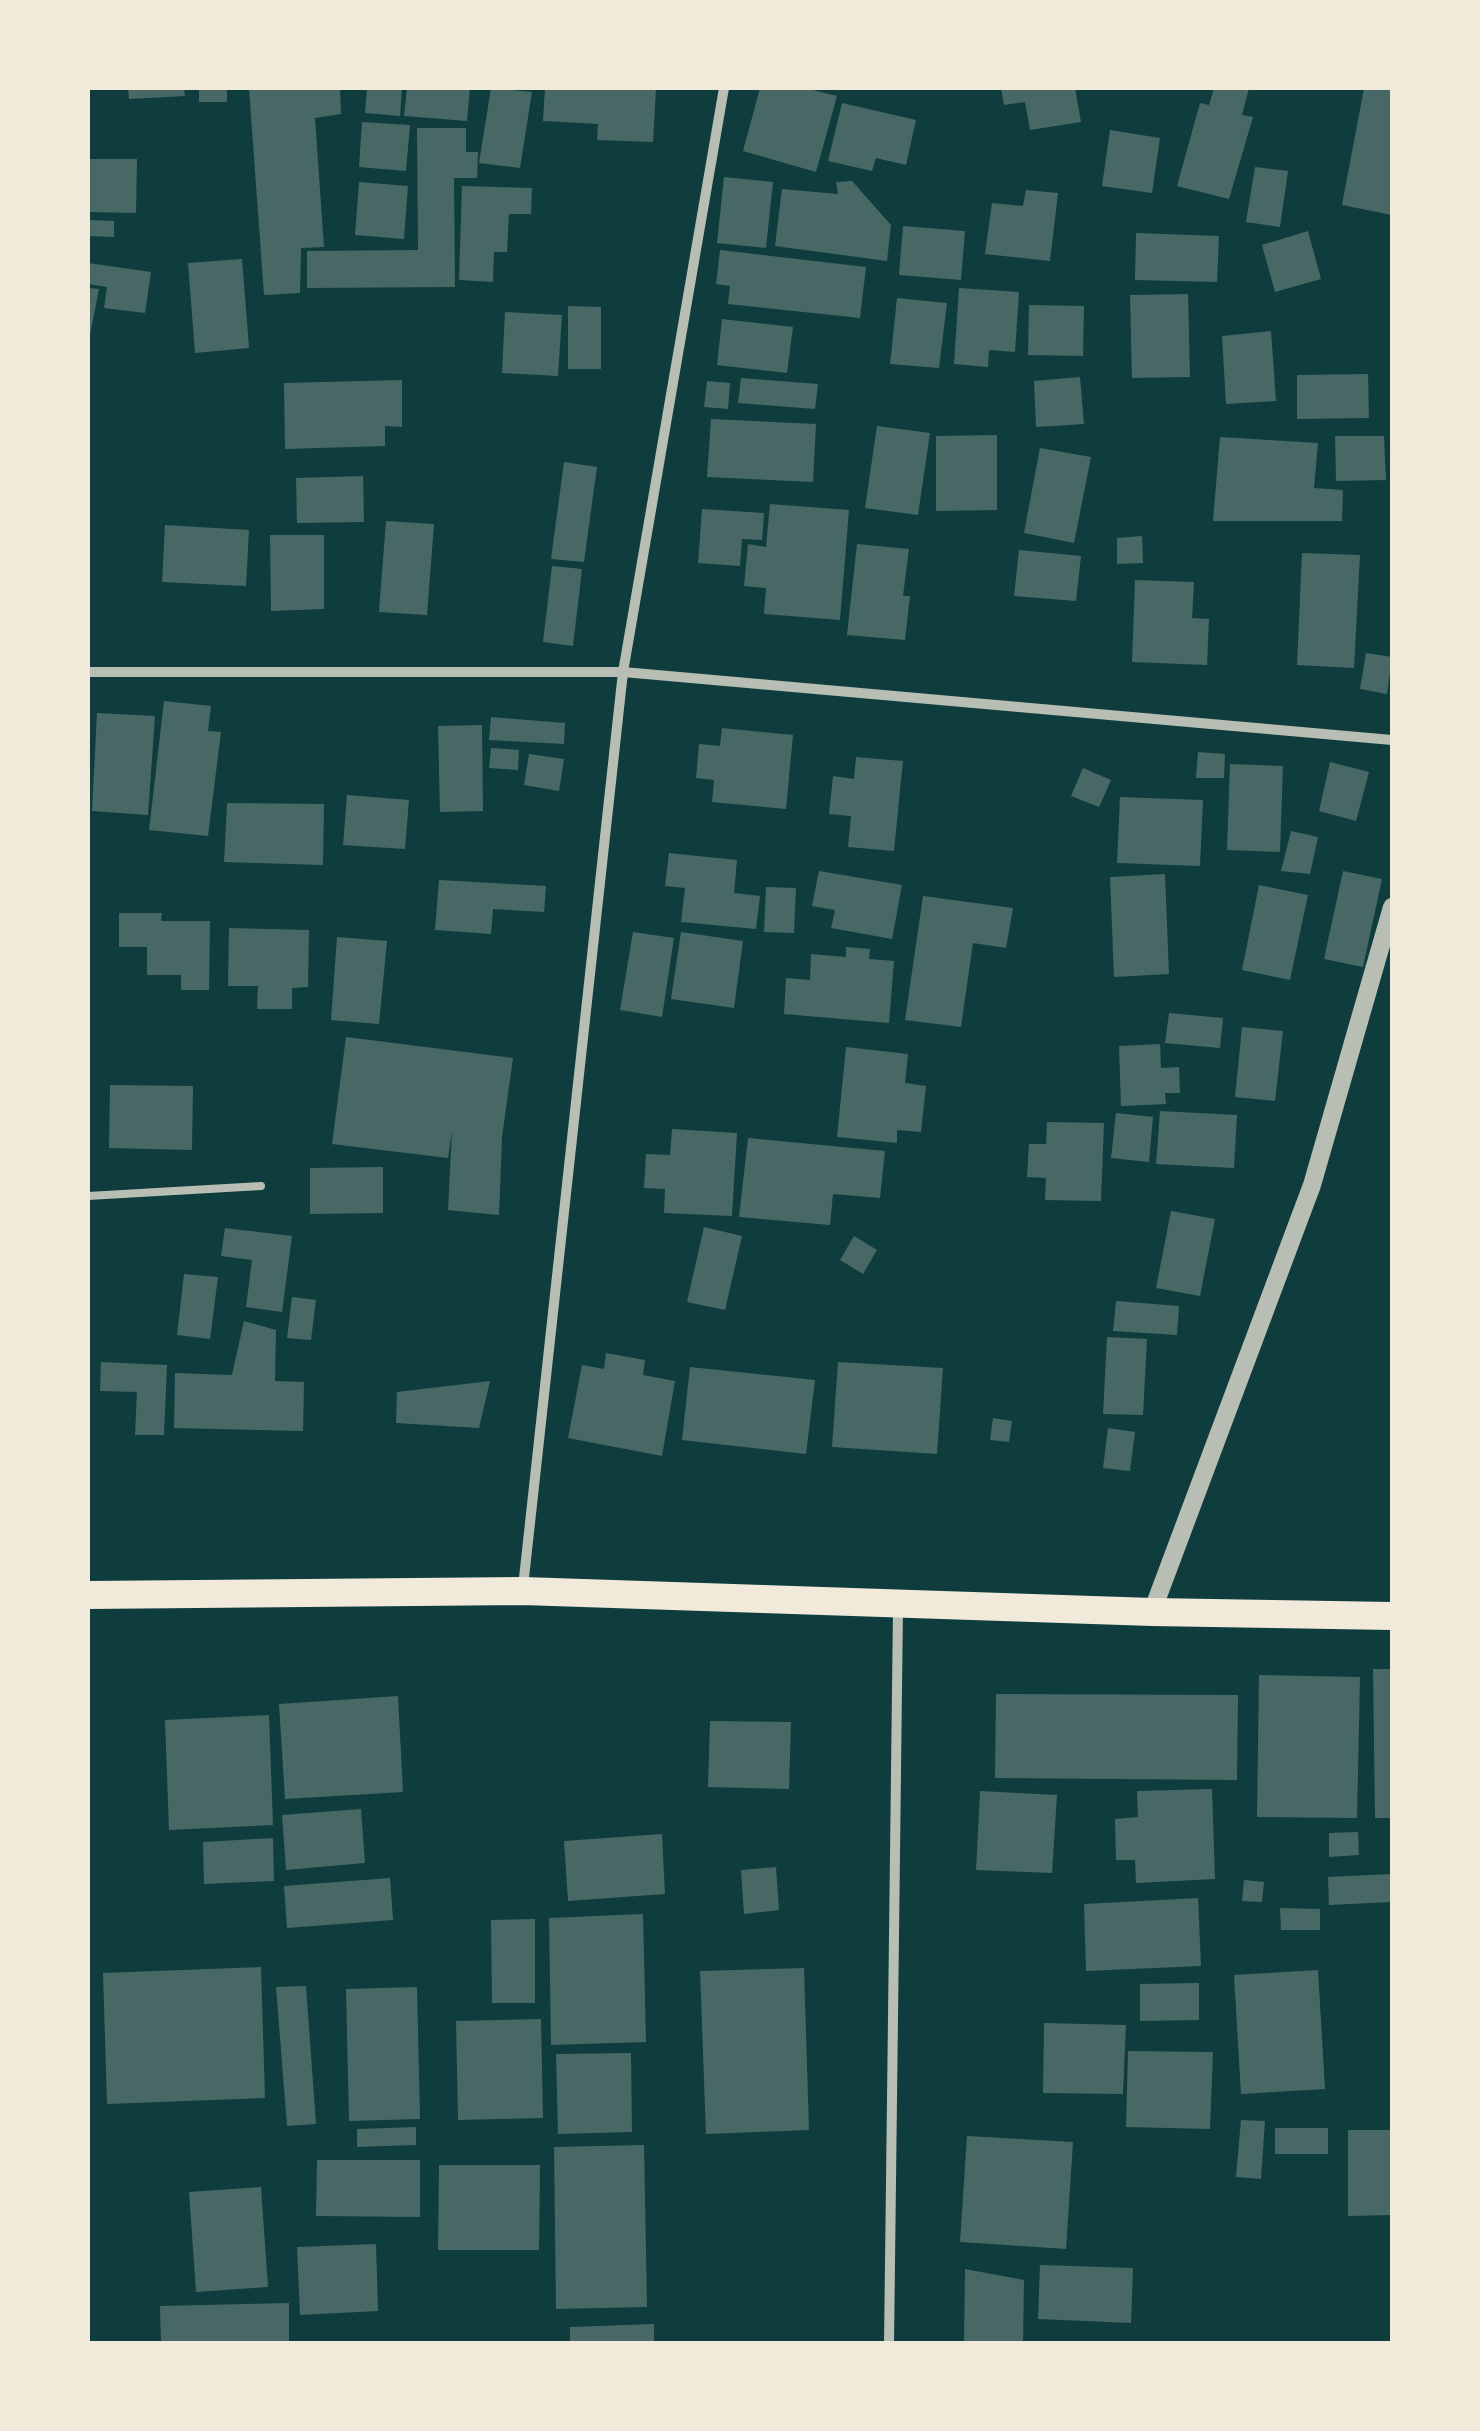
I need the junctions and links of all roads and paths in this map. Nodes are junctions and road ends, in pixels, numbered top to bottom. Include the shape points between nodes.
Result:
1 (724, 88) edge
2 (88, 672) edge
3 (623, 672) junction
4 (1392, 740) edge
5 (1392, 908) edge
6 (261, 1186) dead end
7 (88, 1196) edge
8 (523, 1592) junction
9 (88, 1594) edge
10 (898, 1602) junction
11 (1152, 1612) junction
12 (1392, 1616) edge
13 (888, 2344) edge

1 - 3 street
2 - 3 street
3 - 4 street
3 - 8 street
5 - 11 street via 1312,1185
6 - 7 lane
8 - 9 highway
8 - 10 highway
10 - 11 highway
10 - 13 street
11 - 12 highway

